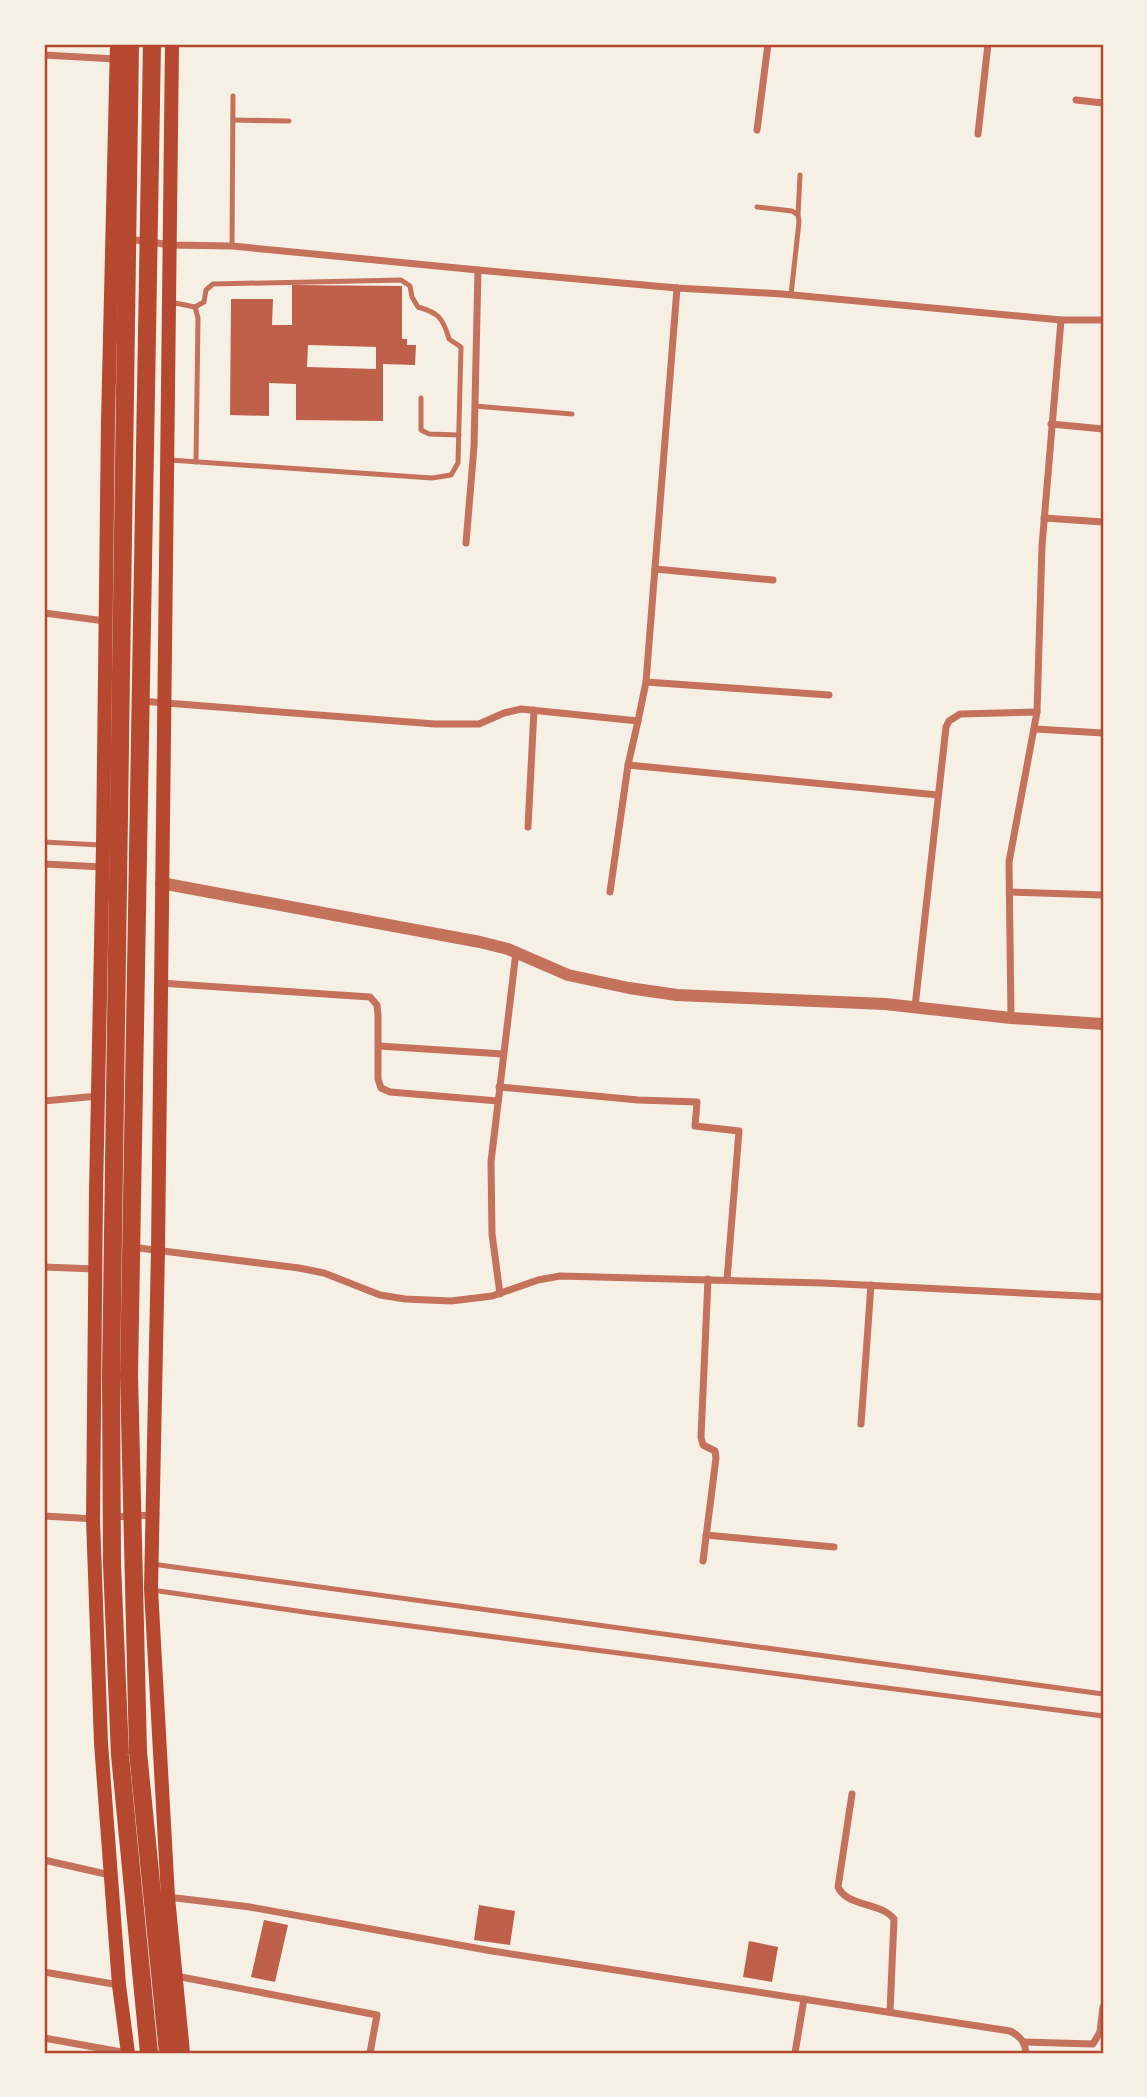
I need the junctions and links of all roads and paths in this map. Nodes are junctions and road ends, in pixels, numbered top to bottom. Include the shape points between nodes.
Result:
1 (117, 44) edge
2 (130, 44) edge
3 (152, 44) edge
4 (172, 44) edge
5 (768, 44) edge
6 (988, 44) edge
7 (44, 55) edge
8 (117, 59) junction
9 (233, 96) dead end
10 (1076, 100) dead end
11 (1103, 103) edge
12 (233, 120) junction
13 (289, 121) dead end
14 (757, 130) dead end
15 (978, 134) dead end
16 (800, 174) dead end
17 (757, 207) dead end
18 (798, 215) junction
19 (113, 237) junction
20 (171, 245) junction
21 (232, 246) junction
22 (478, 270) junction
23 (677, 288) junction
24 (791, 295) junction
25 (170, 302) junction
26 (195, 307) junction
27 (1061, 320) junction
28 (1103, 320) edge
29 (421, 398) dead end
30 (475, 406) junction
31 (572, 414) dead end
32 (1051, 424) junction
33 (1103, 429) edge
34 (459, 435) junction
35 (167, 459) junction
36 (196, 462) junction
37 (1044, 518) junction
38 (1103, 522) edge
39 (466, 543) dead end
40 (655, 569) junction
41 (773, 580) dead end
42 (44, 613) edge
43 (106, 621) junction
44 (646, 682) junction
45 (829, 695) dead end
46 (104, 699) junction
47 (163, 703) junction
48 (534, 710) junction
49 (1037, 712) junction
50 (638, 721) junction
51 (1035, 729) junction
52 (1103, 733) edge
53 (628, 765) junction
54 (938, 795) junction
55 (528, 827) dead end
56 (44, 842) edge
57 (103, 846) junction
58 (161, 849) junction
59 (44, 864) edge
60 (103, 867) junction
61 (161, 883) junction
62 (610, 892) dead end
63 (1010, 892) junction
64 (1103, 895) edge
65 (516, 953) junction
66 (160, 983) junction
67 (915, 1007) junction
68 (1011, 1018) junction
69 (1103, 1024) edge
70 (379, 1046) junction
71 (503, 1054) junction
72 (499, 1087) junction
73 (98, 1096) junction
74 (44, 1101) edge
75 (498, 1101) junction
76 (95, 1244) junction
77 (158, 1250) junction
78 (44, 1267) edge
79 (95, 1269) junction
80 (708, 1279) junction
81 (727, 1280) junction
82 (871, 1285) junction
83 (500, 1294) junction
84 (1103, 1297) edge
85 (861, 1424) dead end
86 (153, 1515) junction
87 (44, 1516) edge
88 (93, 1519) junction
89 (706, 1535) junction
90 (834, 1547) dead end
91 (702, 1561) dead end
92 (152, 1563) junction
93 (151, 1589) junction
94 (1103, 1694) edge
95 (1103, 1716) edge
96 (162, 1786) junction
97 (105, 1790) junction
98 (852, 1794) dead end
99 (44, 1860) edge
100 (111, 1875) junction
101 (168, 1897) junction
102 (44, 1972) edge
103 (176, 1976) junction
104 (119, 1985) junction
105 (804, 1999) junction
106 (1103, 2007) edge
107 (890, 2012) junction
108 (126, 2034) junction
109 (181, 2036) junction
110 (44, 2038) edge
111 (1024, 2042) junction
112 (128, 2053) edge
113 (149, 2053) edge
114 (168, 2053) edge
115 (183, 2053) edge
116 (370, 2053) edge
117 (795, 2053) edge
118 (1026, 2053) edge

1 - 8 main road
2 - 113 highway via 112,1564 120,1755
3 - 114 highway via 129,1375 138,1752
4 - 20 main road
5 - 14 street
6 - 15 street
7 - 8 street
8 - 19 main road
9 - 12 lane
10 - 11 street
12 - 13 lane
12 - 21 lane
16 - 18 lane
17 - 18 lane
18 - 24 lane
19 - 20 street
19 - 43 main road
20 - 21 street
20 - 25 main road
21 - 22 street
22 - 23 street
22 - 30 street
23 - 24 street
23 - 40 street
24 - 27 street
25 - 26 lane
25 - 35 main road
26 - 34 lane via 204,302 206,290 213,284 401,280 410,286 418,307 444,322 449,339 461,347
26 - 36 lane
27 - 28 street
27 - 32 street
29 - 34 lane via 421,430
30 - 31 lane
30 - 39 street
32 - 33 street
32 - 37 street
34 - 36 lane via 456,469 442,478
35 - 36 lane
35 - 47 main road
37 - 38 street
37 - 49 street
40 - 41 street
40 - 44 street
42 - 43 street
43 - 46 main road
44 - 45 street
44 - 50 street
46 - 47 street
46 - 57 main road
47 - 48 street via 466,725 513,710
47 - 58 main road
48 - 50 street
48 - 55 street
49 - 51 street
49 - 54 street via 954,717 946,727
50 - 53 street
51 - 52 street
51 - 63 street via 1009,862
53 - 54 street
53 - 62 street
54 - 67 street
56 - 57 lane
57 - 58 main road
57 - 60 main road
58 - 61 main road
59 - 60 street
60 - 73 main road
61 - 65 street via 480,942
61 - 66 main road
63 - 64 street
63 - 68 street
65 - 67 street via 568,975 677,995
65 - 71 street
66 - 70 street via 370,997 377,1005
66 - 77 main road
67 - 68 street
68 - 69 street
70 - 71 street
70 - 75 street via 379,1084 385,1091
71 - 72 street
72 - 75 street
72 - 81 street via 697,1102 695,1126 739,1131
73 - 74 street
73 - 76 main road
75 - 83 street via 490,1183
76 - 77 street
76 - 79 main road
77 - 83 street via 299,1268 405,1299 451,1301
77 - 86 main road
78 - 79 street
79 - 88 main road
80 - 81 street
80 - 83 street via 560,1276
80 - 89 street via 701,1437 716,1458
81 - 82 street
82 - 84 street
82 - 85 street
86 - 88 street
86 - 92 main road
87 - 88 street
88 - 97 main road
89 - 90 street
89 - 91 street
92 - 93 main road
92 - 94 lane
93 - 95 lane
93 - 96 main road
96 - 97 main road
96 - 101 main road
97 - 100 main road
98 - 107 street via 838,1887 842,1895 888,1912 894,1919
99 - 100 street
100 - 104 main road
101 - 103 main road
101 - 105 street
102 - 104 street
103 - 109 main road
103 - 116 street via 377,2015
104 - 108 main road
105 - 107 street
105 - 117 street
106 - 111 street via 1100,2032 1093,2044
107 - 111 street via 1010,2031
108 - 109 main road
108 - 112 main road
109 - 115 main road
110 - 112 street
111 - 118 street

